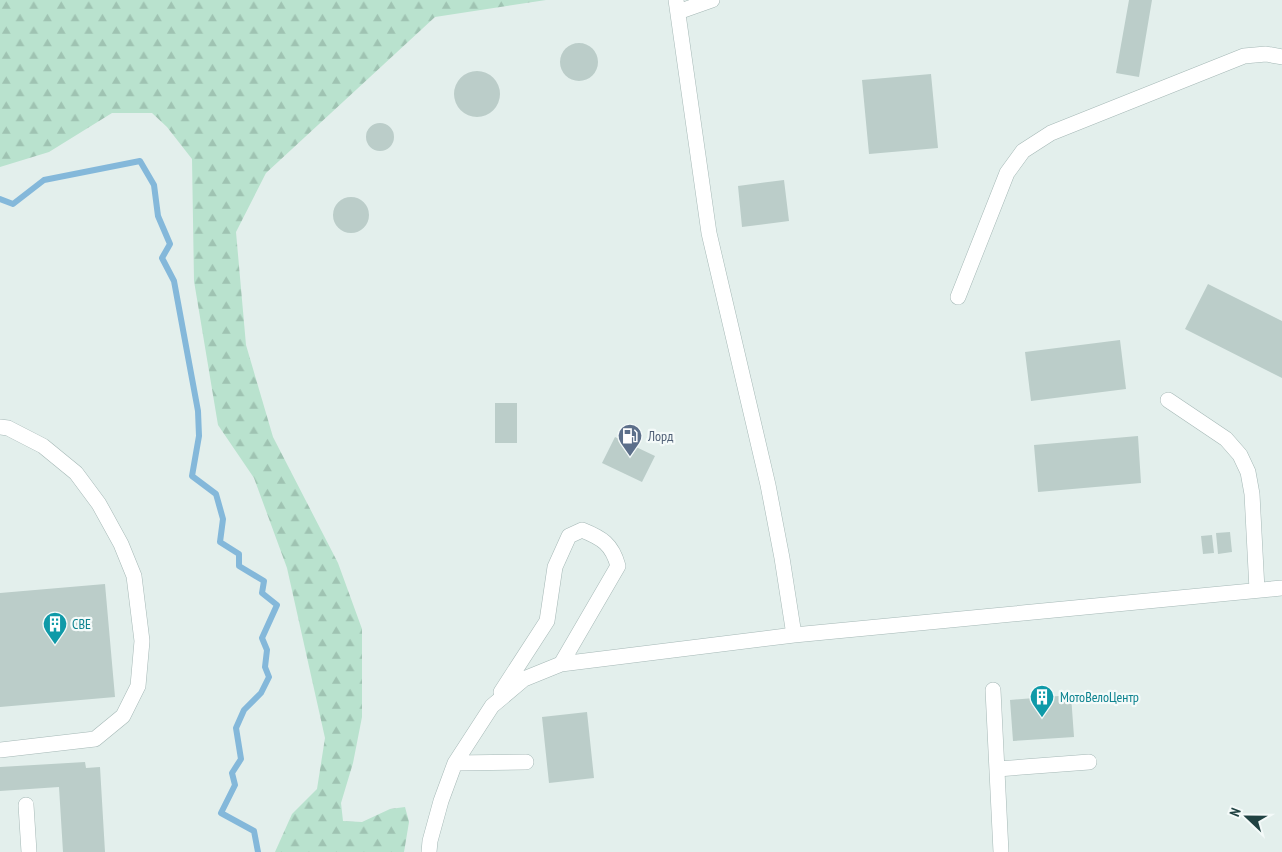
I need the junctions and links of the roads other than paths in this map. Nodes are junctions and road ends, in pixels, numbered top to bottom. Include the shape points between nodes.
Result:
1 (712, 0) edge
2 (677, 6) edge
3 (1282, 57) edge
4 (958, 297) dead end
5 (1168, 400) dead end
6 (0, 427) edge
7 (1282, 588) edge
8 (1257, 590) junction
9 (794, 635) junction
10 (561, 664) junction
11 (994, 690) dead end
12 (492, 706) junction
13 (0, 750) edge
14 (526, 762) dead end
15 (1089, 762) dead end
16 (455, 763) junction
17 (997, 769) junction
18 (26, 805) dead end
19 (29, 852) edge
20 (429, 852) edge
21 (1001, 852) edge

1 - 2 street
2 - 9 street via 709,233 768,485
3 - 4 street via 1266,54 1244,56 1051,133 1023,150 1007,173
5 - 8 street via 1226,439 1240,455 1248,472
6 - 13 street via 42,446 76,473 98,504 121,544 134,576 142,641 138,686 122,716 95,739
7 - 8 street
8 - 9 street
9 - 10 street
10 - 12 street via 524,679
10 - 12 street via 618,566 614,551 599,536 582,530 569,536 555,567 547,621
11 - 17 street
12 - 16 street
14 - 16 street
15 - 17 street
16 - 20 street
17 - 21 street
18 - 19 street

